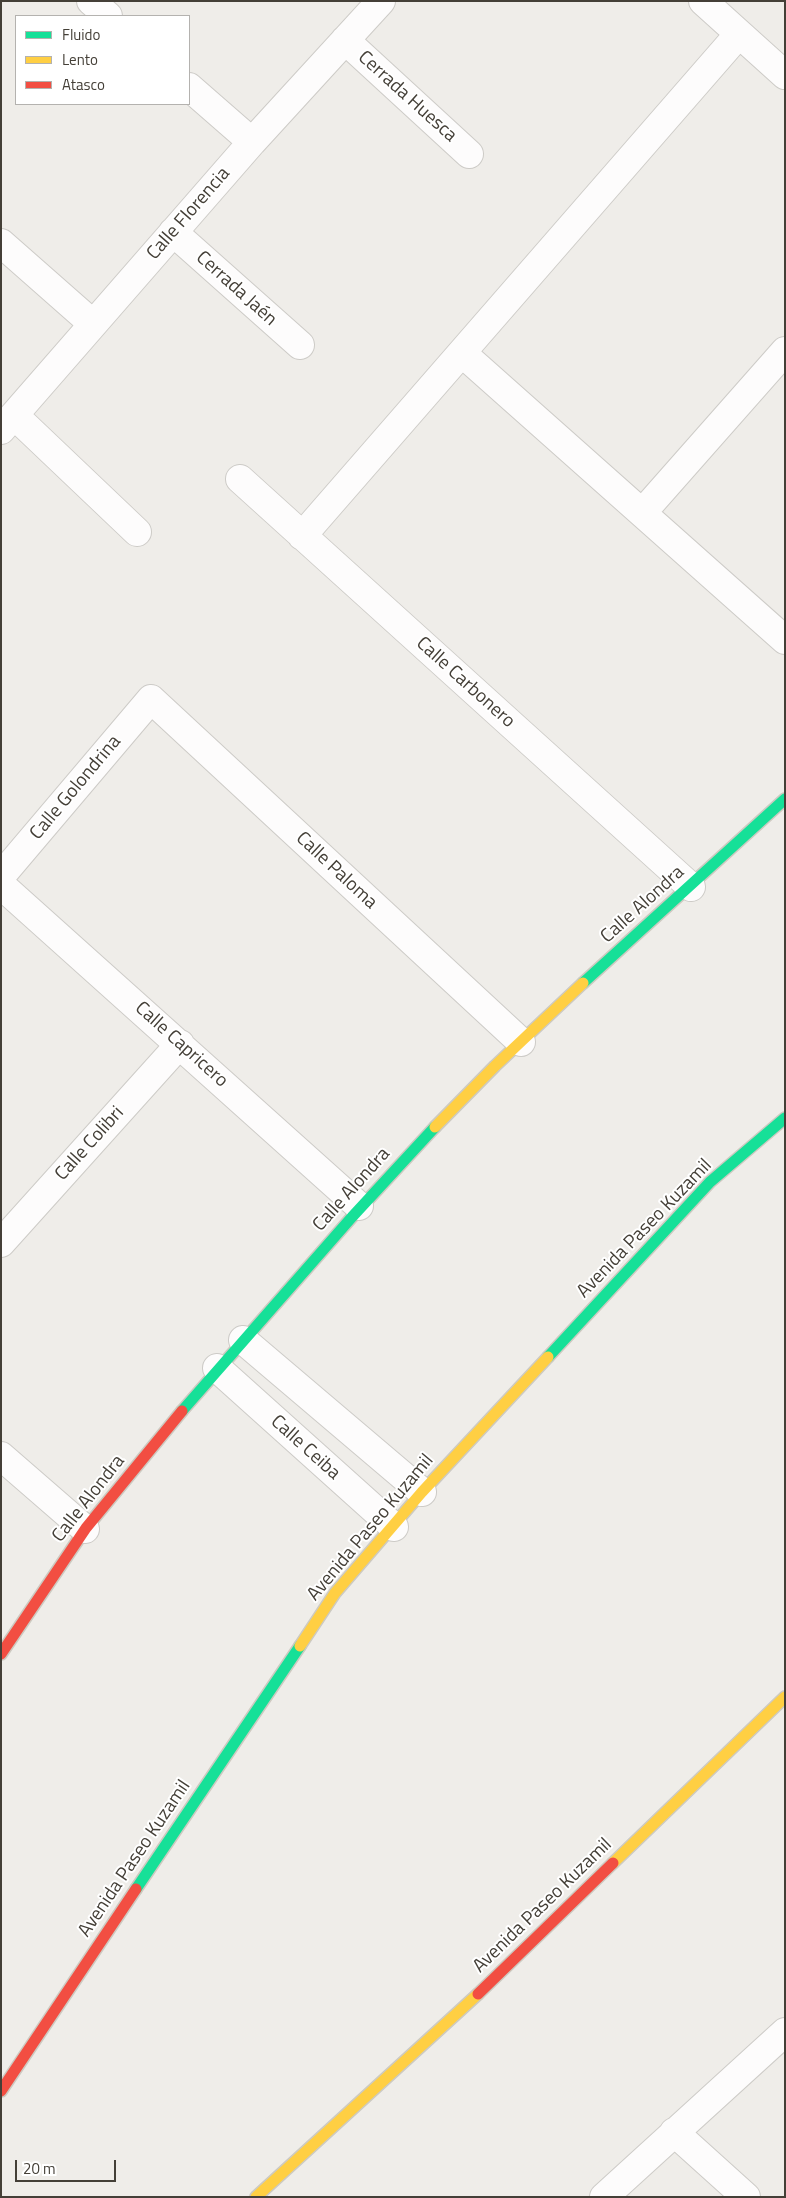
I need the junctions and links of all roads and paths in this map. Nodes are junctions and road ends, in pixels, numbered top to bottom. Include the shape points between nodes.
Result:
1 (91, 1) edge
2 (381, 1) edge
3 (703, 1) edge
4 (107, 15) edge
5 (739, 34) junction
6 (345, 40) junction
7 (785, 75) edge
8 (190, 88) edge
9 (252, 142) junction
10 (469, 154) dead end
11 (173, 232) junction
12 (1, 243) edge
13 (93, 324) junction
14 (300, 345) dead end
15 (785, 351) edge
16 (462, 353) junction
17 (8, 422) edge
18 (240, 479) dead end
19 (642, 513) junction
20 (137, 532) dead end
21 (302, 536) junction
22 (785, 640) edge
23 (151, 699) joint
24 (785, 799) edge
25 (1, 876) edge
26 (1, 885) edge
27 (691, 887) junction
28 (521, 1042) junction
29 (180, 1044) junction
30 (785, 1118) edge
31 (359, 1206) junction
32 (1, 1244) edge
33 (243, 1340) junction
34 (217, 1368) junction
35 (1, 1456) edge
36 (422, 1492) junction
37 (394, 1527) junction
38 (86, 1529) junction
39 (1, 1654) edge
40 (785, 1697) edge
41 (785, 2032) edge
42 (1, 2091) edge
43 (674, 2132) junction
44 (256, 2197) edge
45 (604, 2197) edge
46 (746, 2197) edge

1 - 4 street
2 - 6 street, Calle Florencia
3 - 5 street
5 - 7 street
5 - 16 street
6 - 9 street, Calle Florencia
6 - 10 street, Cerrada Huesca
8 - 9 street
9 - 11 street, Calle Florencia
11 - 13 street, Calle Florencia
11 - 14 street, Cerrada Jaén
12 - 13 street
13 - 17 street, Calle Florencia
15 - 19 street
16 - 19 street
16 - 21 street
17 - 20 street
18 - 21 street, Calle Carbonero
19 - 22 street
21 - 27 street, Calle Carbonero
23 - 25 street, Calle Golondrina
23 - 28 street, Calle Paloma
24 - 27 main road, Calle Alondra
26 - 29 street, Calle Capricero
27 - 28 main road, Calle Alondra
28 - 31 main road, Calle Alondra
29 - 31 street, Calle Capricero
29 - 32 street, Calle Colibri
30 - 36 main road, Avenida Paseo Kuzamil via 710,1182
31 - 33 main road, Calle Alondra
33 - 34 main road, Calle Alondra
33 - 36 street
34 - 37 street, Calle Ceiba
34 - 38 main road, Calle Alondra
35 - 38 street
36 - 37 main road, Avenida Paseo Kuzamil
37 - 42 main road, Avenida Paseo Kuzamil via 335,1593
38 - 39 main road, Calle Alondra
40 - 44 main road, Avenida Paseo Kuzamil via 439,2031
41 - 43 street
43 - 45 street
43 - 46 street

